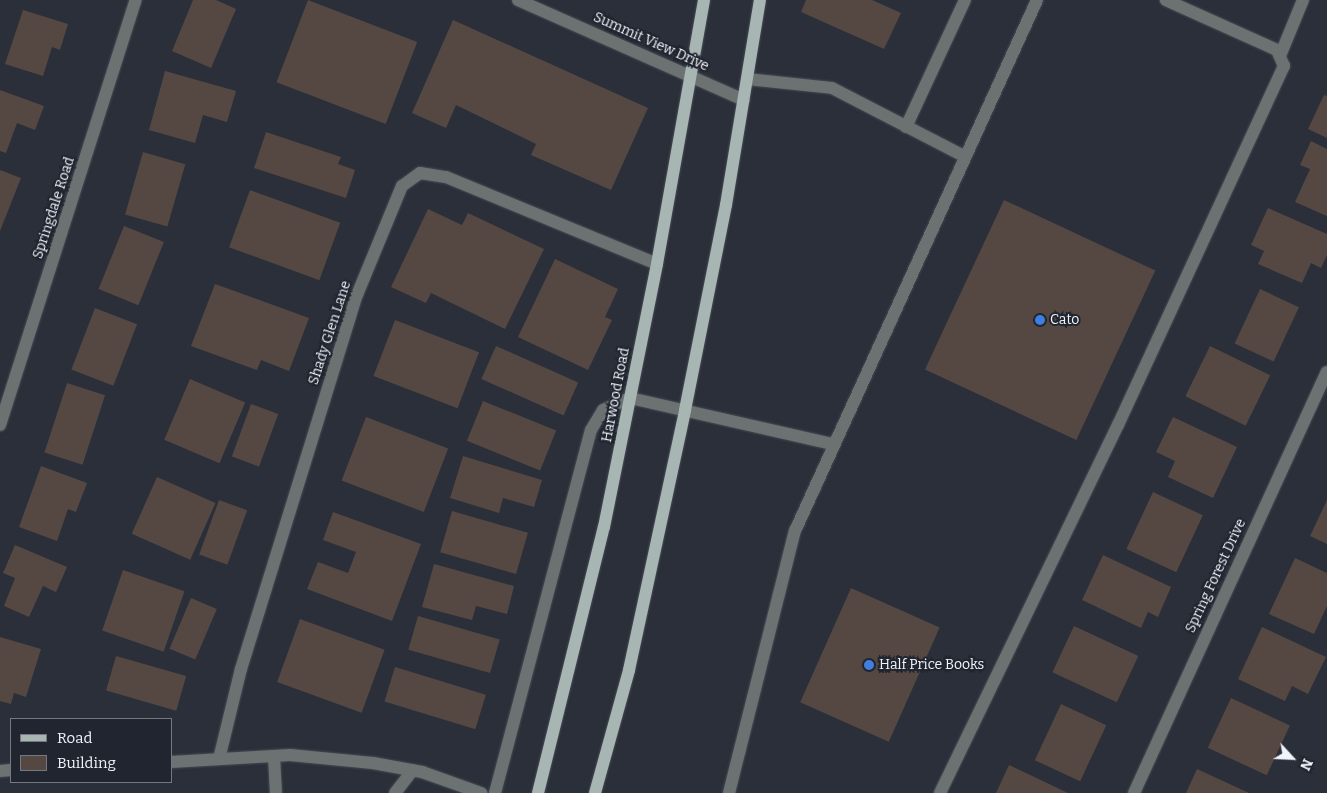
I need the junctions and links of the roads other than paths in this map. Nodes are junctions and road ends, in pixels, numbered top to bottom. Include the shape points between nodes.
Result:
1 (136, 0) edge
2 (518, 0) edge
3 (704, 0) edge
4 (760, 0) edge
5 (965, 0) edge
6 (1037, 0) edge
7 (1166, 0) edge
8 (1303, 0) edge
9 (1280, 56) junction
10 (690, 76) junction
11 (747, 79) junction
12 (744, 100) junction
13 (906, 127) junction
14 (964, 156) junction
15 (657, 264) junction
16 (1327, 372) edge
17 (630, 398) junction
18 (686, 410) junction
19 (0, 425) edge
20 (833, 444) junction
21 (274, 756) junction
22 (219, 759) junction
23 (172, 762) edge
24 (413, 770) junction
25 (276, 793) edge
26 (395, 793) edge
27 (482, 793) edge
28 (495, 793) edge
29 (538, 793) edge
30 (595, 793) edge
31 (729, 793) edge
32 (940, 793) edge
33 (1134, 793) edge

1 - 19 street, Springdale Road
2 - 10 street, Summit View Drive
3 - 10 main road, Harwood Road
4 - 11 main road
5 - 13 street
6 - 14 street
7 - 9 street via 1278,50
8 - 9 street
9 - 32 street via 1284,66 1280,75 1118,425
10 - 12 street, Summit View Drive
10 - 15 main road, Harwood Road
11 - 12 main road
11 - 13 street via 832,88
12 - 18 main road
13 - 14 street
14 - 20 street
15 - 17 main road, Harwood Road
15 - 22 street, Shady Glen Lane via 446,176 420,173 402,186 357,295 241,669
16 - 33 street, Spring Forest Drive
17 - 18 street
17 - 28 street via 603,410 591,430
17 - 29 main road, Harwood Road via 604,528
18 - 20 street
18 - 30 main road via 629,670
20 - 31 street via 795,531
21 - 22 street
21 - 24 street via 373,763
21 - 25 street
22 - 23 street
24 - 26 street
24 - 27 street

